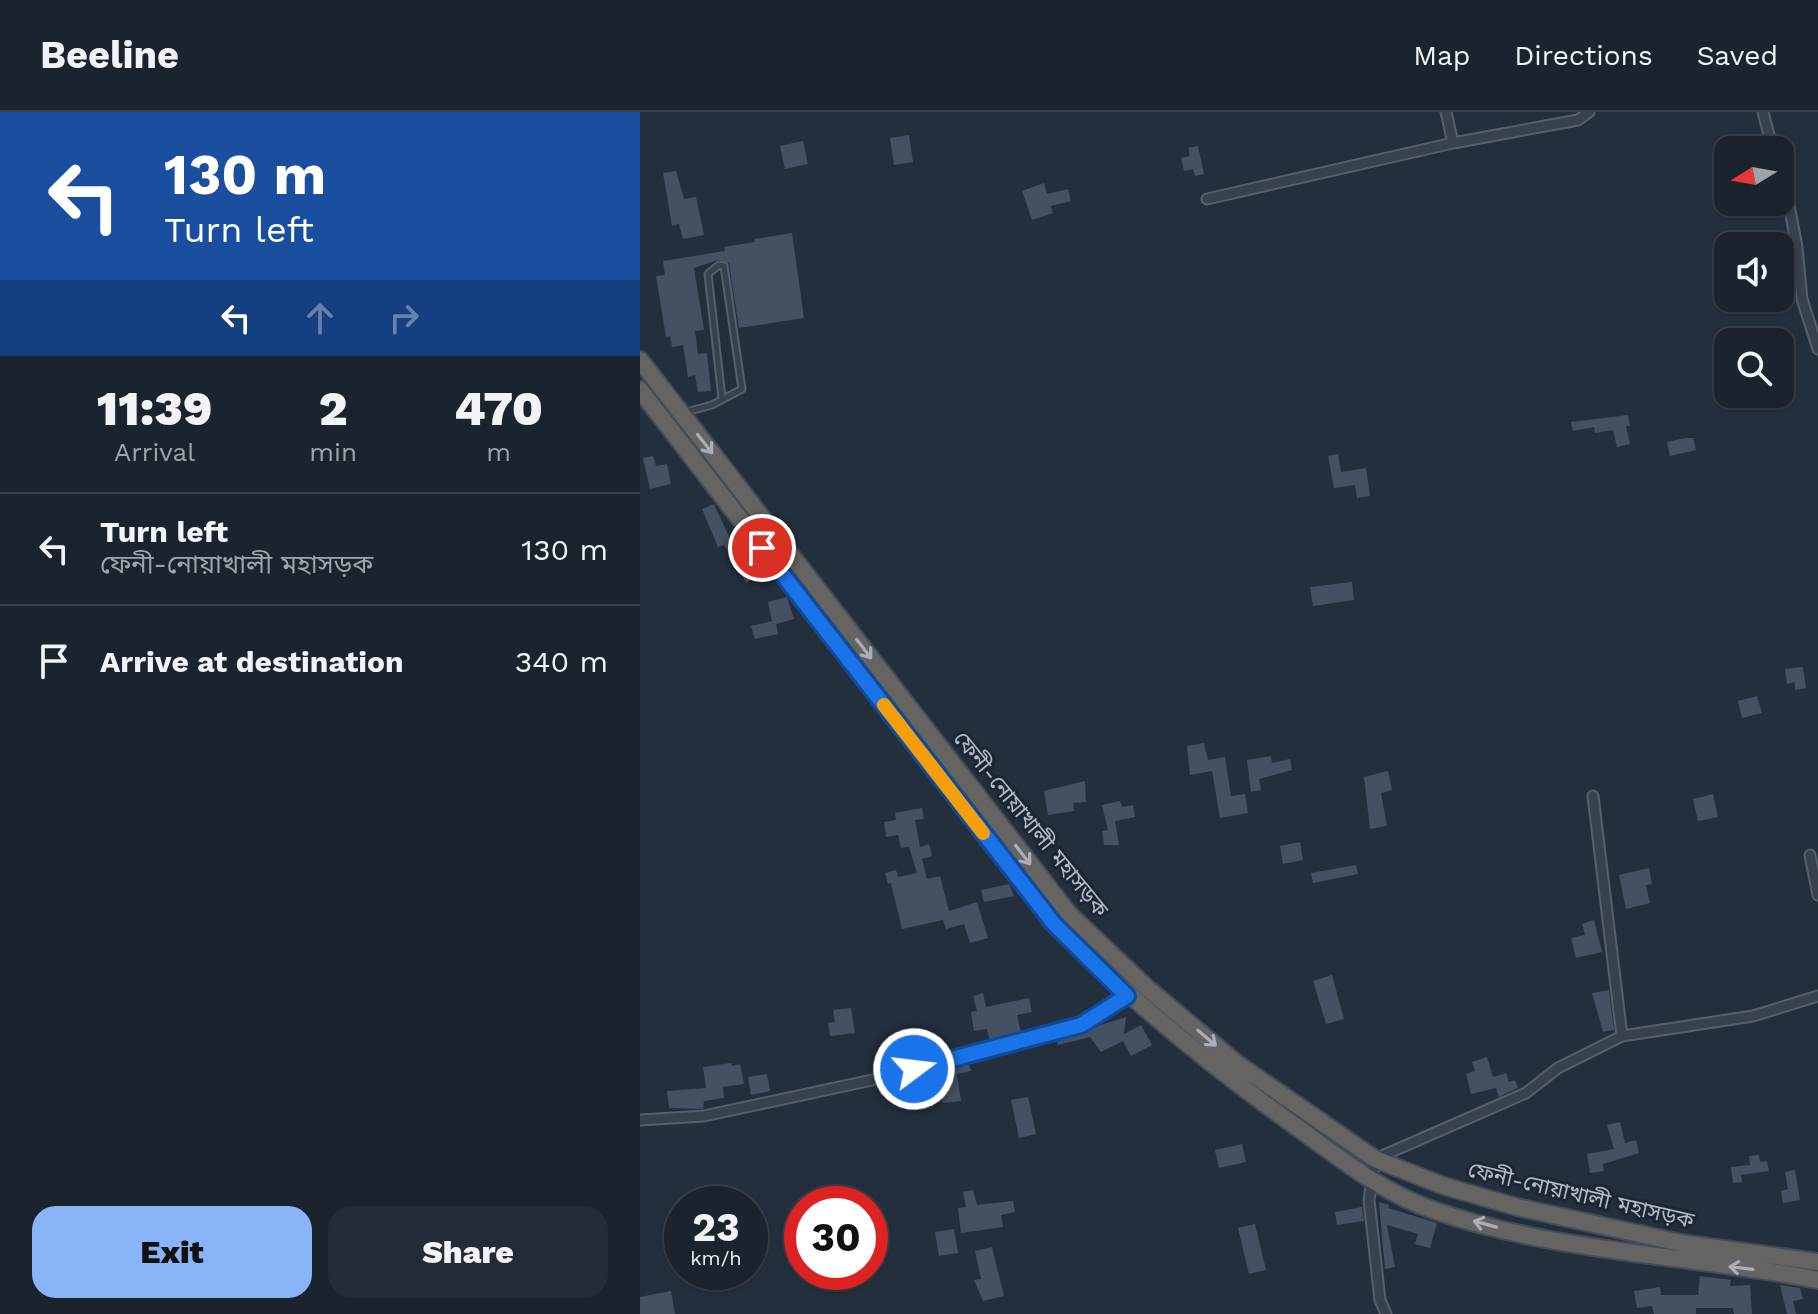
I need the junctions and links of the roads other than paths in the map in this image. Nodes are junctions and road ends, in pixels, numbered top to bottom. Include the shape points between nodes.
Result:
1 (1446, 112) edge
2 (1589, 112) edge
3 (1763, 112) edge
4 (1769, 136) edge
5 (1453, 143) junction
6 (1207, 199) dead end
7 (1791, 216) edge
8 (1818, 349) edge
9 (640, 360) edge
10 (640, 390) edge
11 (722, 398) junction
12 (681, 413) junction
13 (1593, 796) dead end
14 (1810, 855) dead end
15 (1818, 895) edge
16 (1147, 988) junction
17 (1127, 996) junction
18 (1818, 996) edge
19 (1622, 1036) junction
20 (640, 1120) edge
21 (1375, 1159) junction
22 (1372, 1181) junction
23 (1818, 1262) edge
24 (1818, 1280) edge
25 (1386, 1314) edge

1 - 5 street
2 - 5 street via 1578,120
3 - 4 street
5 - 6 street
7 - 8 street via 1802,299
9 - 12 highway, ফেনী-নোয়াখালী মহাসড়ক
10 - 17 highway, ফেনী-নোয়াখালী মহাসড়ক via 1054,924
11 - 11 lane via 708,274 719,265 724,266 742,389
11 - 12 lane
12 -> 16 highway, ফেনী-নোয়াখালী মহাসড়ক via 1069,914
13 - 19 street
14 - 15 street
16 - 17 street
16 -> 21 highway, ফেনী-নোয়াখালী মহাসড়ক via 1236,1063
17 - 20 street via 1081,1025 886,1077 704,1116
17 - 22 highway, ফেনী-নোয়াখালী মহাসড়ক via 1224,1075
18 - 19 street via 1753,1016
19 - 21 street via 1558,1068 1526,1093
21 - 22 street
21 - 23 highway, ফেনী-নোয়াখালী মহাসড়ক via 1517,1207 1681,1243
24 -> 22 highway, ফেনী-নোয়াখালী মহাসড়ক via 1512,1231 1435,1211
22 - 25 street via 1375,1262

